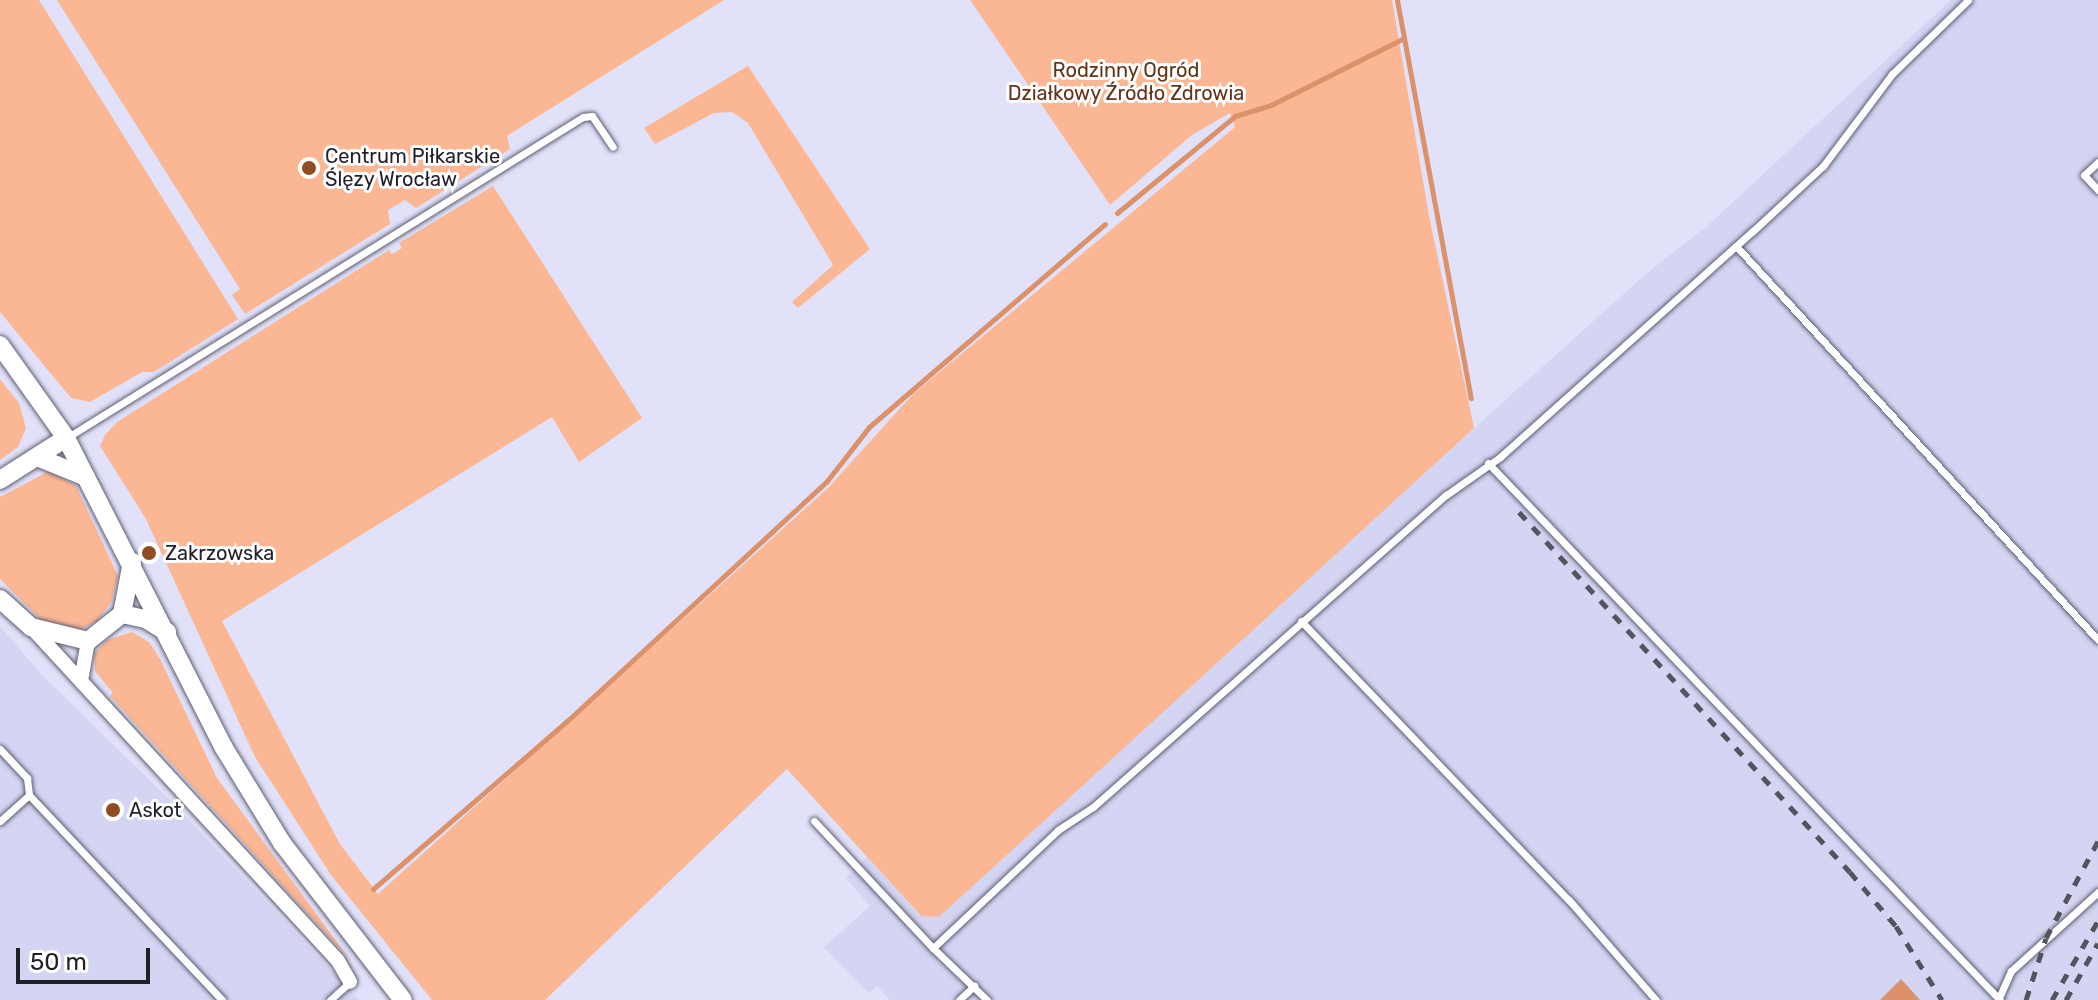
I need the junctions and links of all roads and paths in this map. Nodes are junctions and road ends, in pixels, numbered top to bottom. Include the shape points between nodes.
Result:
1 (1968, 0) edge
2 (613, 147) dead end
3 (2098, 162) edge
4 (2098, 190) edge
5 (1736, 246) junction
6 (0, 345) edge
7 (66, 438) junction
8 (37, 457) junction
9 (1488, 463) junction
10 (0, 480) edge
11 (90, 481) junction
12 (132, 562) junction
13 (0, 599) edge
14 (122, 614) junction
15 (1301, 621) junction
16 (31, 627) junction
17 (167, 633) junction
18 (2098, 640) edge
19 (88, 641) junction
20 (81, 681) junction
21 (0, 749) edge
22 (29, 795) junction
23 (0, 821) edge
24 (814, 821) dead end
25 (2098, 892) edge
26 (933, 948) junction
27 (350, 982) joint
28 (974, 986) junction
29 (222, 1000) edge
30 (330, 1000) edge
31 (403, 1000) edge
32 (959, 1000) edge
33 (987, 1000) edge
34 (1656, 1000) edge
35 (1999, 1000) edge

1 - 5 lane via 1892,74 1823,166
2 - 7 lane via 592,116 583,117
3 - 4 lane via 2084,175
5 - 9 lane
5 - 18 lane
6 - 7 street
7 - 8 street
7 - 11 street
8 - 10 street
8 - 11 street via 63,464
9 - 15 lane
9 - 35 lane
11 - 12 street
12 - 14 street
12 - 17 street
13 - 16 street
14 - 17 street via 146,619
14 - 19 street
15 - 26 lane via 1093,807 1058,830
15 - 34 lane via 1569,900
16 - 19 street
16 - 20 street
17 - 31 street via 224,748 282,843
19 - 20 street
20 - 27 street via 338,961
21 - 22 lane via 27,778
22 - 23 lane
22 - 29 lane
24 - 26 lane
25 - 35 lane via 2011,971
26 - 28 lane
27 - 30 lane
28 - 32 lane
28 - 33 lane

